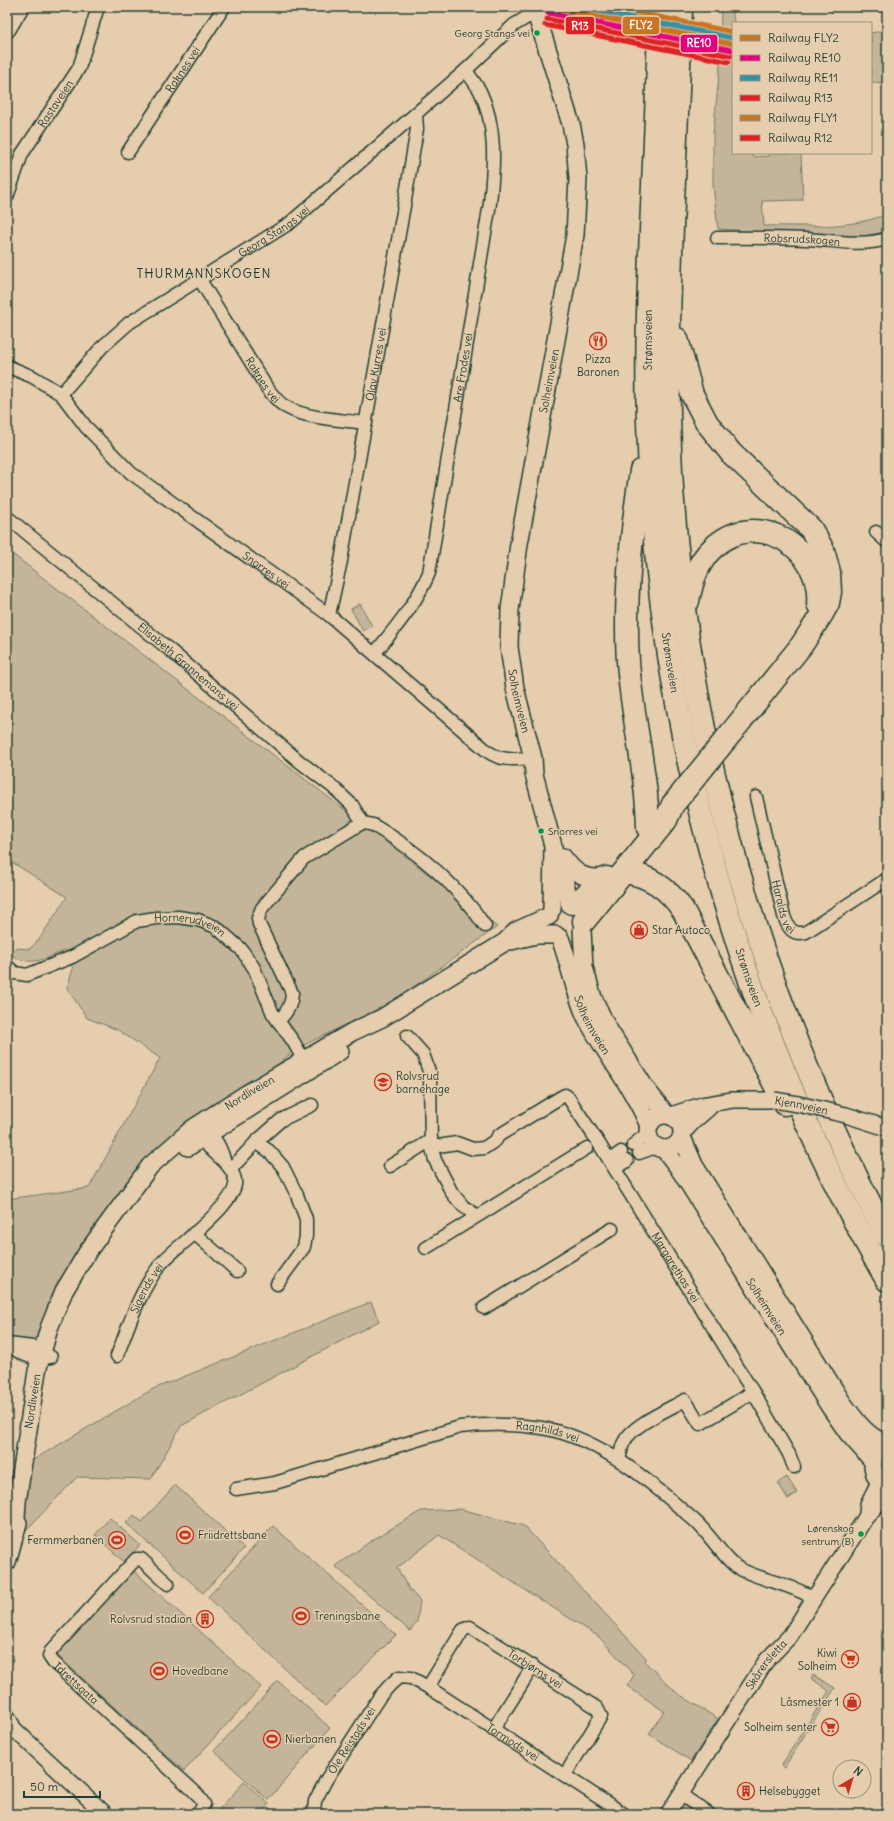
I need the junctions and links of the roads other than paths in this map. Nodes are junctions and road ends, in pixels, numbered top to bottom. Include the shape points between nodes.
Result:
1 (20, 7) edge
2 (98, 7) edge
3 (224, 7) edge
4 (659, 7) edge
5 (680, 7) edge
6 (535, 10) edge
7 (7, 29) edge
8 (466, 70) junction
9 (416, 114) junction
10 (128, 152) dead end
11 (7, 197) edge
12 (717, 238) dead end
13 (887, 239) edge
14 (200, 280) junction
15 (670, 308) junction
16 (7, 366) edge
17 (60, 394) junction
18 (366, 423) junction
19 (648, 424) junction
20 (7, 517) edge
21 (876, 532) dead end
22 (887, 542) edge
23 (685, 614) junction
24 (329, 615) junction
25 (816, 624) junction
26 (375, 653) junction
27 (532, 758) junction
28 (756, 797) dead end
29 (674, 803) junction
30 (363, 823) junction
31 (648, 828) junction
32 (563, 857) junction
33 (616, 874) junction
34 (887, 879) edge
35 (561, 908) junction
36 (485, 926) dead end
37 (583, 926) junction
38 (558, 937) junction
39 (504, 942) junction
40 (7, 966) edge
41 (278, 1021) junction
42 (407, 1036) dead end
43 (306, 1065) junction
44 (714, 1104) junction
45 (312, 1105) dead end
46 (668, 1115) junction
47 (887, 1128) edge
48 (203, 1131) junction
49 (682, 1136) junction
50 (654, 1139) junction
51 (256, 1142) junction
52 (431, 1144) junction
53 (587, 1148) dead end
54 (636, 1149) dead end
55 (624, 1157) dead end
56 (612, 1164) junction
57 (228, 1166) junction
58 (390, 1166) dead end
59 (477, 1216) junction
60 (612, 1229) dead end
61 (194, 1233) junction
62 (887, 1236) edge
63 (426, 1248) dead end
64 (237, 1271) dead end
65 (887, 1281) edge
66 (277, 1284) dead end
67 (484, 1308) dead end
68 (7, 1344) edge
69 (44, 1356) junction
70 (118, 1356) dead end
71 (753, 1392) junction
72 (886, 1442) edge
73 (619, 1460) junction
74 (873, 1461) junction
75 (794, 1467) dead end
76 (884, 1488) edge
77 (236, 1489) dead end
78 (7, 1562) edge
79 (168, 1584) dead end
80 (813, 1598) junction
81 (532, 1666) junction
82 (400, 1677) joint
83 (428, 1687) junction
84 (9, 1724) edge
85 (493, 1730) junction
86 (565, 1775) junction
87 (680, 1794) junction
88 (316, 1812) edge
89 (105, 1814) edge
90 (198, 1814) edge
91 (624, 1814) edge
92 (668, 1814) edge
93 (709, 1814) edge

1 - 7 main road
2 - 11 street, Rastaveien via 79,68 22,154
3 - 10 street, Raknes vei
4 - 19 highway, Strømsveien via 648,288
5 - 15 highway, Strømsveien
6 - 8 street, Georg Stangs vei via 514,25
6 - 27 main road, Solheimveien via 570,124 577,163 578,195 575,236 519,544 510,610 509,647 512,675
8 - 9 street, Georg Stangs vei
8 - 26 street, Are Frodes vei via 480,91 490,122 494,147 490,203 429,573 422,591 408,612
9 - 14 street, Georg Stangs vei via 290,222
9 - 18 street, Olav Kyrres vei via 417,129
12 - 13 street, Robsrudskogen via 806,239 850,244
14 - 17 street, Georg Stangs vei via 130,323 102,347
14 - 18 street, Raknes vei via 266,388 277,400 287,408 304,414
15 - 23 highway, Strømsveien via 671,470
15 - 25 highway via 692,394 707,423 731,453 801,518 811,529 823,550 830,572 830,592 828,603
16 - 17 street, Snorres vei via 33,377
17 - 24 street, Snorres vei via 86,427 131,473
18 - 24 street, Olav Kyrres vei
19 - 31 highway via 632,531 627,636 632,695 647,795
19 - 65 highway, Strømsveien via 653,518 666,634 684,735 717,874 749,974 797,1099 844,1202
20 - 30 street, Elisabeth Grannemans vei via 334,788 352,805
21 - 22 street
23 - 25 highway via 695,575 708,552 721,541 740,533 761,532 787,541 808,560 818,592
23 - 62 highway, Strømsveien via 694,676 715,782 752,917 783,1009 808,1072
24 - 26 street, Snorres vei
25 - 29 highway, bridge
26 - 27 street, Snorres vei via 494,756 505,760
27 - 32 main road, Solheimveien via 541,771
27 - 35 main road, Solheimveien via 553,846
28 - 34 street, Haralds vei via 784,916 793,932 806,932
29 - 31 highway
29 - 33 highway via 666,820
30 - 36 street via 377,828 426,861 467,901
30 - 41 street via 304,858 260,912 259,924 292,993 287,1013
31 - 33 highway
32 - 33 main road via 585,877 599,879
32 - 35 main road, Solheimveien via 564,884
33 - 35 highway via 582,898
33 - 37 highway
33 - 65 highway via 642,876 660,885 683,910 833,1198
35 - 37 main road via 581,910
35 - 38 main road via 549,924
35 - 39 main road, Nordliveien via 516,931
37 - 38 main road, Nordliveien via 570,938
37 - 46 main road, Solheimveien via 584,967 593,998 607,1027 642,1083
38 - 39 main road, Nordliveien via 536,935
38 - 50 main road, Solheimveien via 581,1006 639,1105
39 - 43 main road, Nordliveien via 382,1018 352,1032
40 - 41 street, Hornerudveien via 15,974 27,975 72,957 137,921 178,917 198,920 216,927 240,949 254,968
41 - 43 street, Hornerudveien
42 - 52 street via 422,1054 429,1069
43 - 48 main road, Nordliveien
44 - 46 street, Kjennveien
44 - 47 street, Kjennveien, bridge via 732,1100 774,1100 846,1115
44 - 49 street, Kjennveien via 694,1121
45 - 51 street via 281,1120
46 - 49 main road via 675,1117 681,1125
46 - 50 main road via 657,1116
48 - 57 street via 214,1153
48 - 69 main road, Nordliveien via 160,1156 97,1237 74,1277
49 - 50 main road via 673,1147
49 - 72 main road, Solheimveien via 694,1165 842,1402 864,1430 877,1440
50 - 54 street
50 - 74 main road, Solheimveien via 678,1167 830,1407
51 - 57 street
51 - 66 street via 270,1151 283,1167 306,1219 304,1247
52 - 56 street, Margarethas vei via 484,1148 498,1136 565,1095
52 - 58 street
52 - 59 street via 435,1160 452,1193 463,1206
53 - 59 street
55 - 56 street
56 - 71 street, Margarethas vei
57 - 61 street, Sigerids vei via 236,1181 232,1194
59 - 63 street
60 - 67 street
61 - 64 street
61 - 70 street, Sigerids vei via 161,1264 146,1285
68 - 69 street via 19,1344
69 - 78 main road, Nordliveien via 30,1487
71 - 73 street via 700,1424 685,1400 631,1433 624,1442
71 - 75 street, Margarethas vei via 790,1454
72 - 74 main road via 876,1450
73 - 77 street, Ragnhilds vei via 558,1432 541,1428 460,1426 275,1483
73 - 80 street, Ragnhilds vei via 696,1522 737,1567 798,1589
74 - 76 main road via 873,1471
76 - 80 street, Skårersletta via 868,1504 866,1517
79 - 90 street, Idrettsgata via 141,1559 136,1559 50,1651 49,1656 198,1794 204,1804
80 - 87 street, Skårersletta via 790,1636 766,1661
81 - 83 street, Torbjørns vei via 470,1627 463,1630
81 - 85 street
81 - 86 street, Torbjørns vei via 597,1708 601,1716
82 - 83 street, Tormods vei via 411,1678
82 - 88 street, Ole Reistads vei via 380,1696 334,1768 315,1801
83 - 85 street, Tormods vei
84 - 89 street
85 - 86 street, Tormods vei
86 - 91 street, Tormods vei
87 - 92 street, Skårersletta
87 - 93 street

